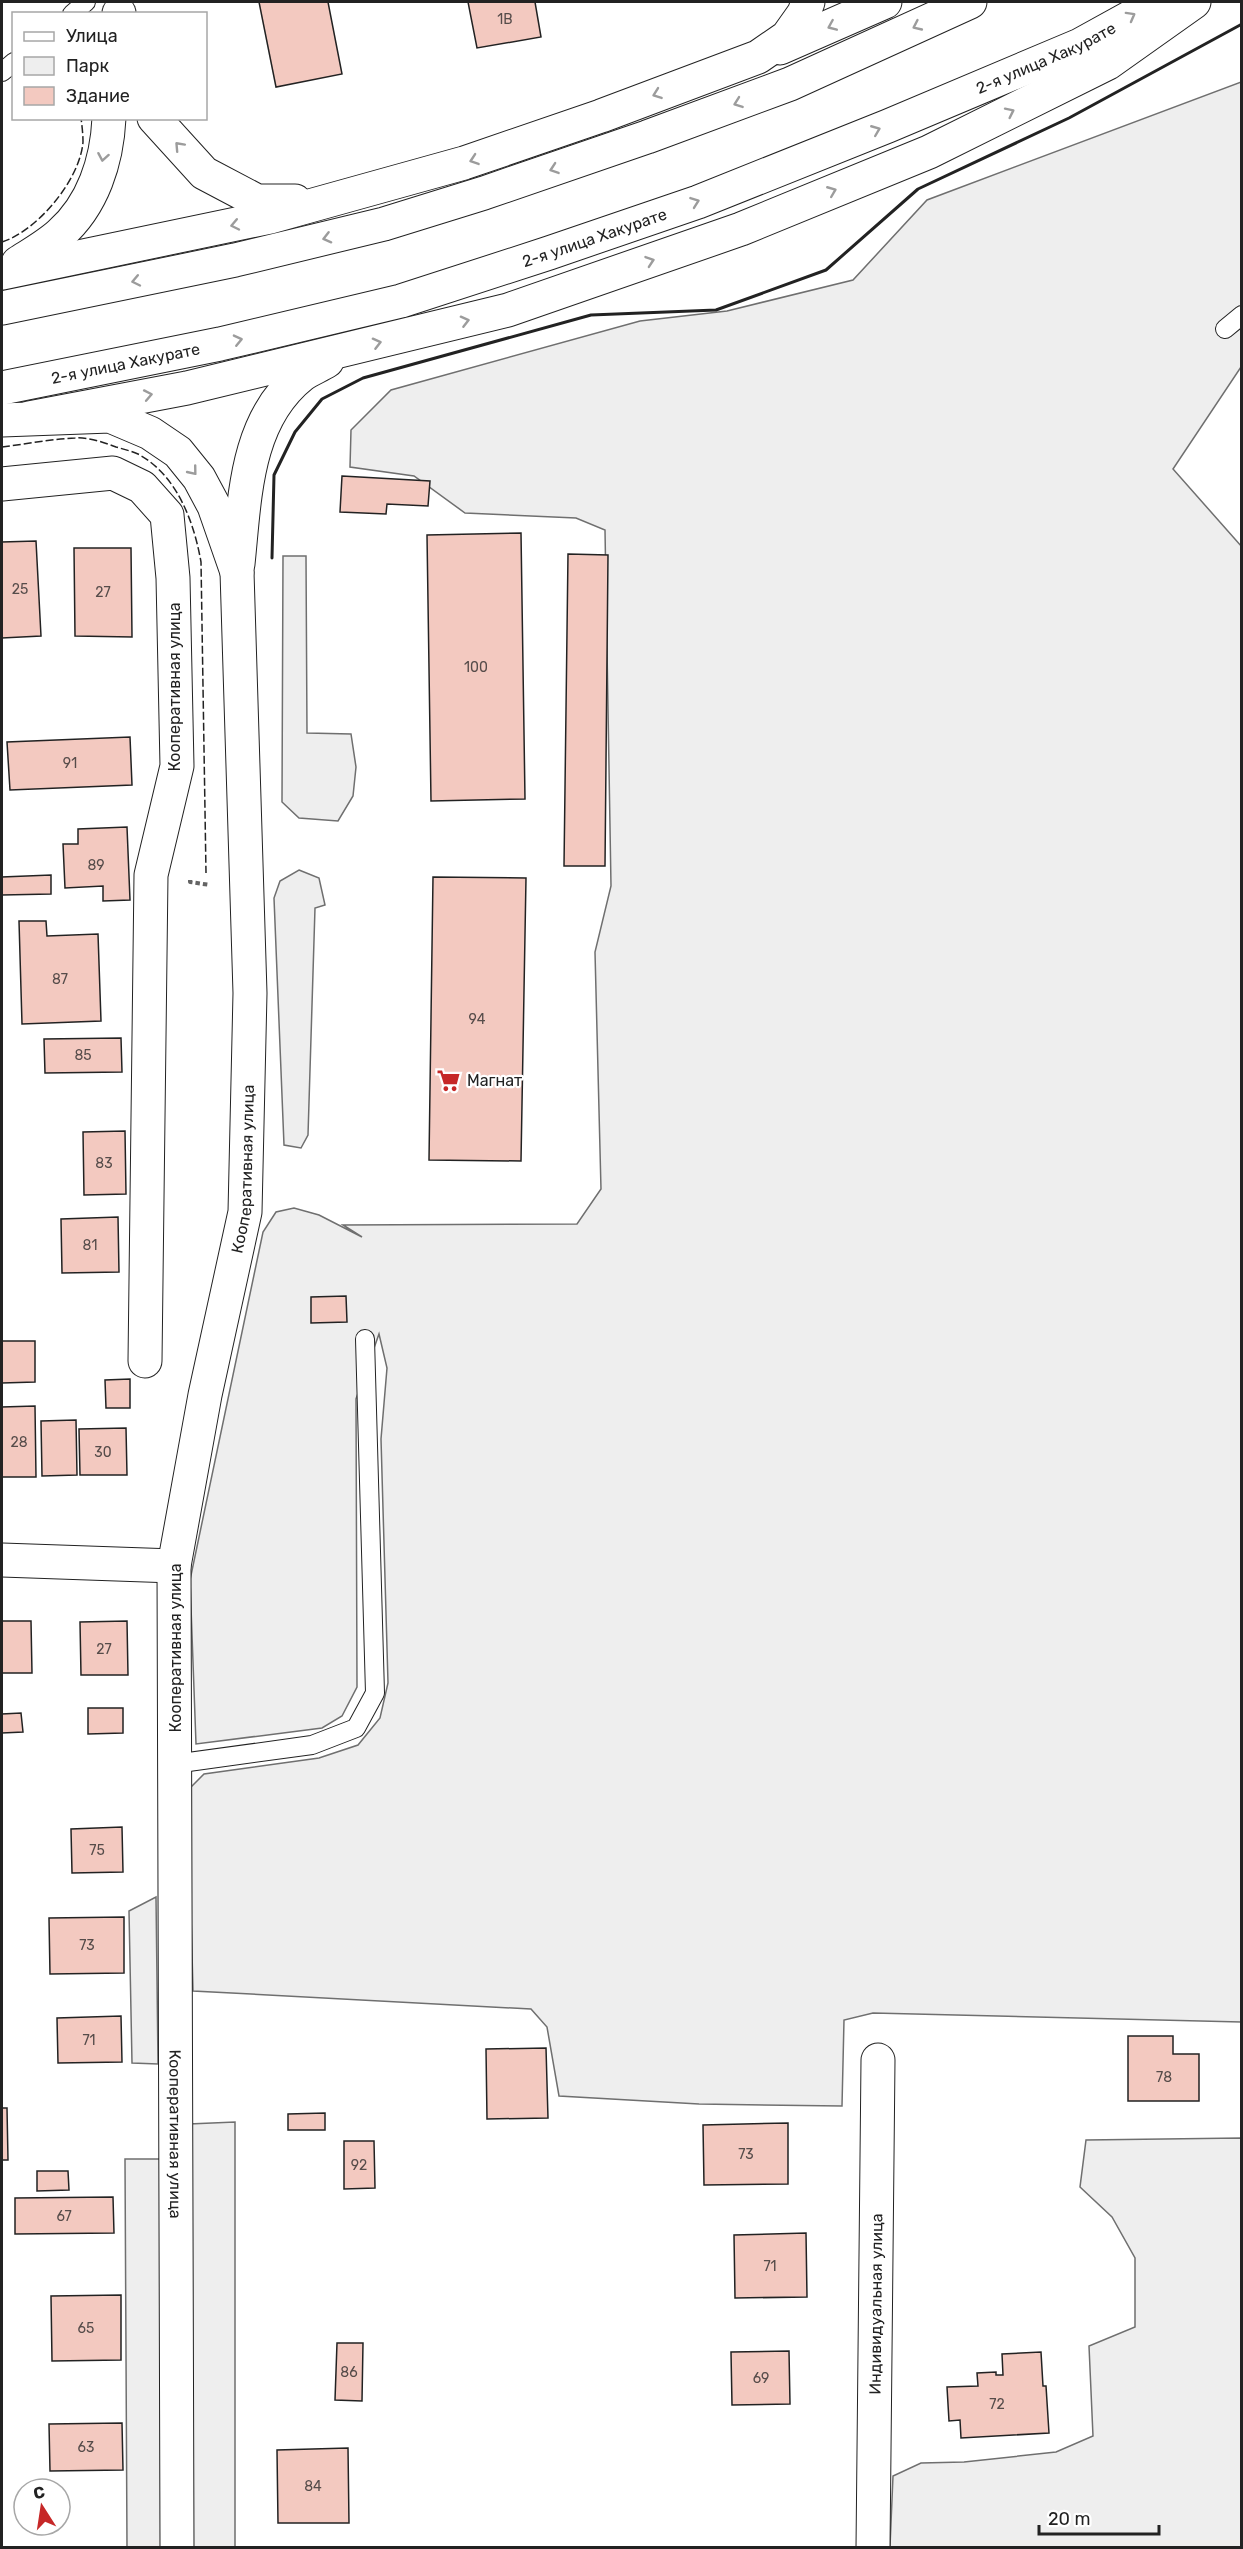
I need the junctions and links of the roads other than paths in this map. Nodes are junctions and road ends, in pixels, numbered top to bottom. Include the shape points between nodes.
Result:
1 (86, 2) edge
2 (808, 2) edge
3 (885, 2) edge
4 (970, 2) edge
5 (1158, 2) edge
6 (1194, 2) edge
7 (74, 12) edge
8 (758, 57) junction
9 (109, 120) edge
10 (156, 120) edge
11 (362, 192) junction
12 (3, 273) edge
13 (2, 308) edge
14 (1242, 315) edge
15 (1225, 329) dead end
16 (346, 350) junction
17 (2, 388) edge
18 (15, 419) edge
19 (2, 484) edge
20 (237, 572) junction
21 (365, 1339) dead end
22 (145, 1361) dead end
23 (2, 1560) edge
24 (174, 1566) junction
25 (174, 1764) junction
26 (878, 2060) dead end
27 (177, 2547) edge
28 (873, 2547) edge

1 - 7 lane
2 - 8 main road via 787,37
3 -> 8 main road
4 -> 13 main road via 790,84 484,193 384,224 235,260
17 -> 5 main road, 2-я улица Хакурате via 220,344 401,301 549,253 708,197 878,130 1080,45
16 -> 6 main road via 508,310 741,229 929,152 1108,63
8 -> 11 main road via 464,163
9 -> 12 main road via 102,166 86,205 60,235
11 -> 10 main road via 291,202 256,201 204,173
11 -> 12 main road via 270,217
14 - 15 lane
18 -> 16 main road via 187,388
16 - 20 main road via 302,375 269,411 250,468
18 -> 20 main road via 110,416 150,433 178,452 199,478 214,506
19 - 22 main road, Кооперативная улица via 112,473 142,487 167,515 173,578 177,766 152,874
20 - 24 main road, Кооперативная улица via 250,993 245,1212 205,1395
21 - 25 lane via 375,1693 356,1728 312,1744
23 - 24 main road
24 - 25 main road, Кооперативная улица
25 - 27 main road, Кооперативная улица
26 - 28 main road, Индивидуальная улица

